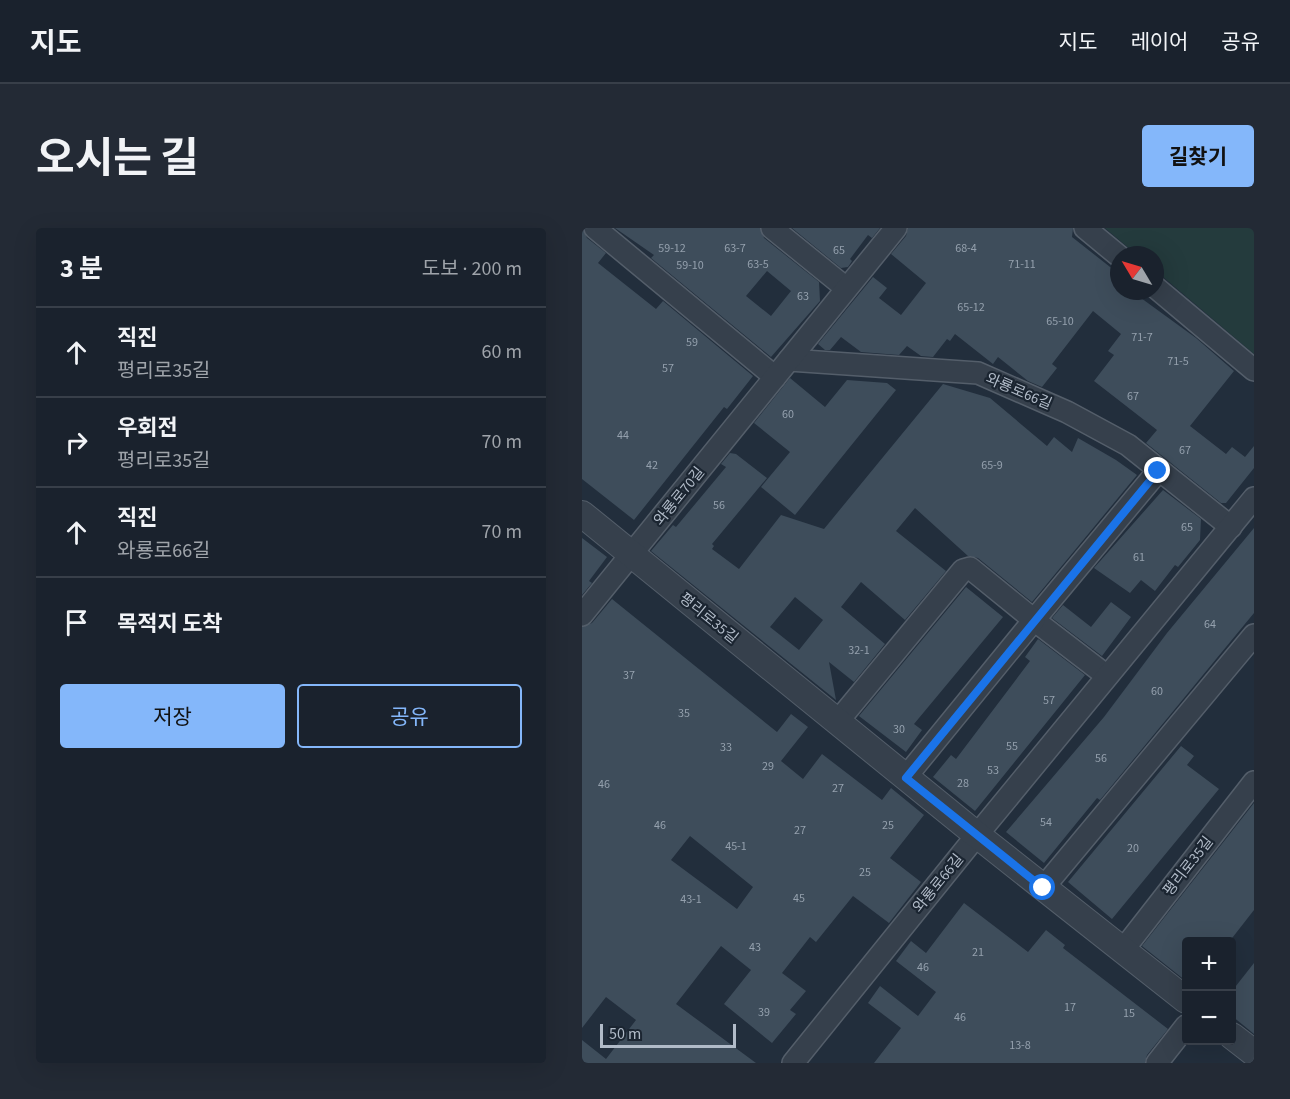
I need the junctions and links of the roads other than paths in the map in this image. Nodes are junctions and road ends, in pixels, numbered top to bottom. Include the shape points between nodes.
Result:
1 (595, 228) edge
2 (772, 228) edge
3 (896, 228) edge
4 (1085, 228) edge
5 (1110, 249) edge
6 (846, 288) junction
7 (1164, 294) edge
8 (789, 360) junction
9 (1254, 370) edge
10 (776, 376) junction
11 (1158, 471) junction
12 (1254, 498) edge
13 (582, 514) edge
14 (1231, 527) junction
15 (631, 555) junction
16 (582, 615) edge
17 (1034, 620) junction
18 (1254, 635) edge
19 (1107, 676) junction
20 (838, 721) junction
21 (906, 778) junction
22 (1254, 782) edge
23 (976, 835) junction
24 (1043, 888) junction
25 (1123, 950) junction
26 (1182, 997) edge
27 (1182, 1031) edge
28 (1236, 1039) edge
29 (1254, 1053) edge
30 (793, 1063) edge
31 (1157, 1063) edge

1 - 10 street
2 - 6 street
3 - 6 street, 와룡로70길
4 - 5 street
6 - 8 street, 와룡로70길
7 - 9 street
8 - 10 street, 와룡로70길
8 - 11 street, 와룡로66길 via 978,373 1118,439
10 - 15 street, 와룡로70길
11 - 14 street, 와룡로66길
11 - 17 street
12 - 14 street, 와룡로66길
13 - 15 street, 평리로35길
14 - 19 street, 와룡로66길
15 - 16 street, 와룡로70길
15 - 20 street, 평리로35길
17 - 19 street
17 - 20 street via 970,568 963,570
17 - 21 street
18 - 24 street
19 - 23 street, 와룡로66길
20 - 21 street, 평리로35길
21 - 23 street, 평리로35길
22 - 25 street, 평리로35길
23 - 24 street, 평리로35길
23 - 30 street, 와룡로66길
24 - 25 street, 평리로35길
25 - 26 street, 평리로35길
27 - 31 street
28 - 29 street

